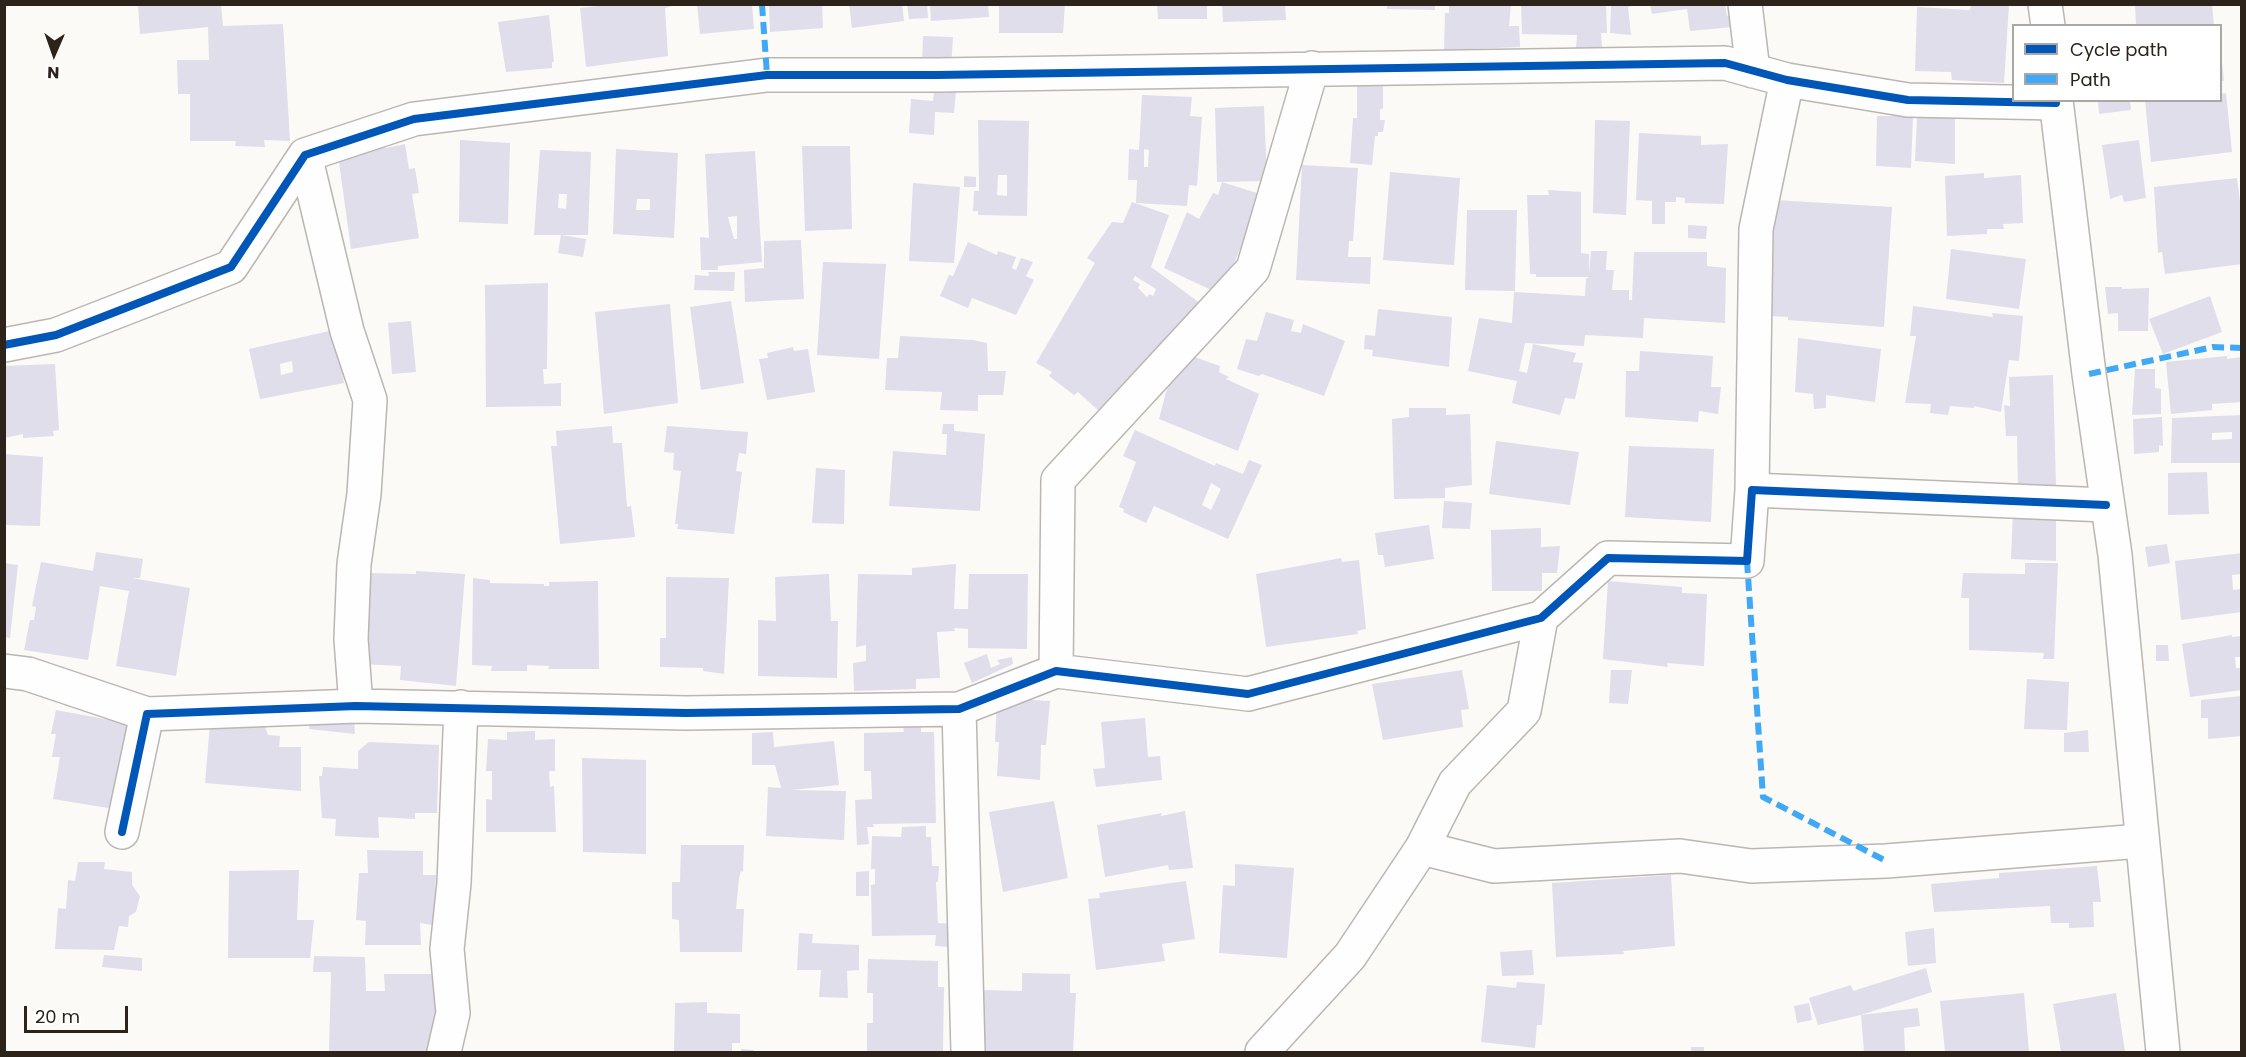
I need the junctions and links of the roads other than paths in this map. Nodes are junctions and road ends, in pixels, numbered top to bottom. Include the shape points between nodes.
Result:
1 (1745, 4) edge
2 (2045, 4) edge
3 (2048, 24) edge
4 (1312, 68) junction
5 (1753, 71) junction
6 (1787, 80) junction
7 (2012, 101) edge
8 (2056, 102) edge
9 (305, 155) junction
10 (4, 345) edge
11 (1752, 490) junction
12 (2106, 505) junction
13 (1541, 618) junction
14 (4, 671) edge
15 (1056, 671) junction
16 (356, 706) junction
17 (461, 707) junction
18 (959, 710) junction
19 (147, 714) junction
20 (123, 832) dead end
21 (2141, 841) junction
22 (1422, 848) junction
23 (444, 1053) edge
24 (968, 1053) edge
25 (1262, 1053) edge
26 (2163, 1053) edge

1 - 5 street
2 - 3 street
4 - 5 street via 1725,63
4 - 9 street via 767,75 414,119
4 - 15 street via 1253,269 1059,480
5 - 6 street
6 - 7 street via 1908,100
6 - 11 street via 1756,229
8 - 12 street
9 - 10 street via 231,267 56,335
9 - 16 street via 347,331 370,400 364,494 354,564 351,639
11 - 12 street
11 - 13 street via 1747,561 1608,558
12 - 21 street via 2115,555
13 - 15 street via 1248,694
13 - 22 street via 1524,711 1455,783
14 - 19 street via 28,674
15 - 18 street
16 - 17 street
16 - 19 street
17 - 18 street via 686,713
17 - 23 street via 454,883 447,949 453,1013
18 - 24 street
19 - 20 street
21 - 22 street via 1886,861 1751,866 1680,856 1494,866
21 - 26 street
22 - 25 street via 1350,956

